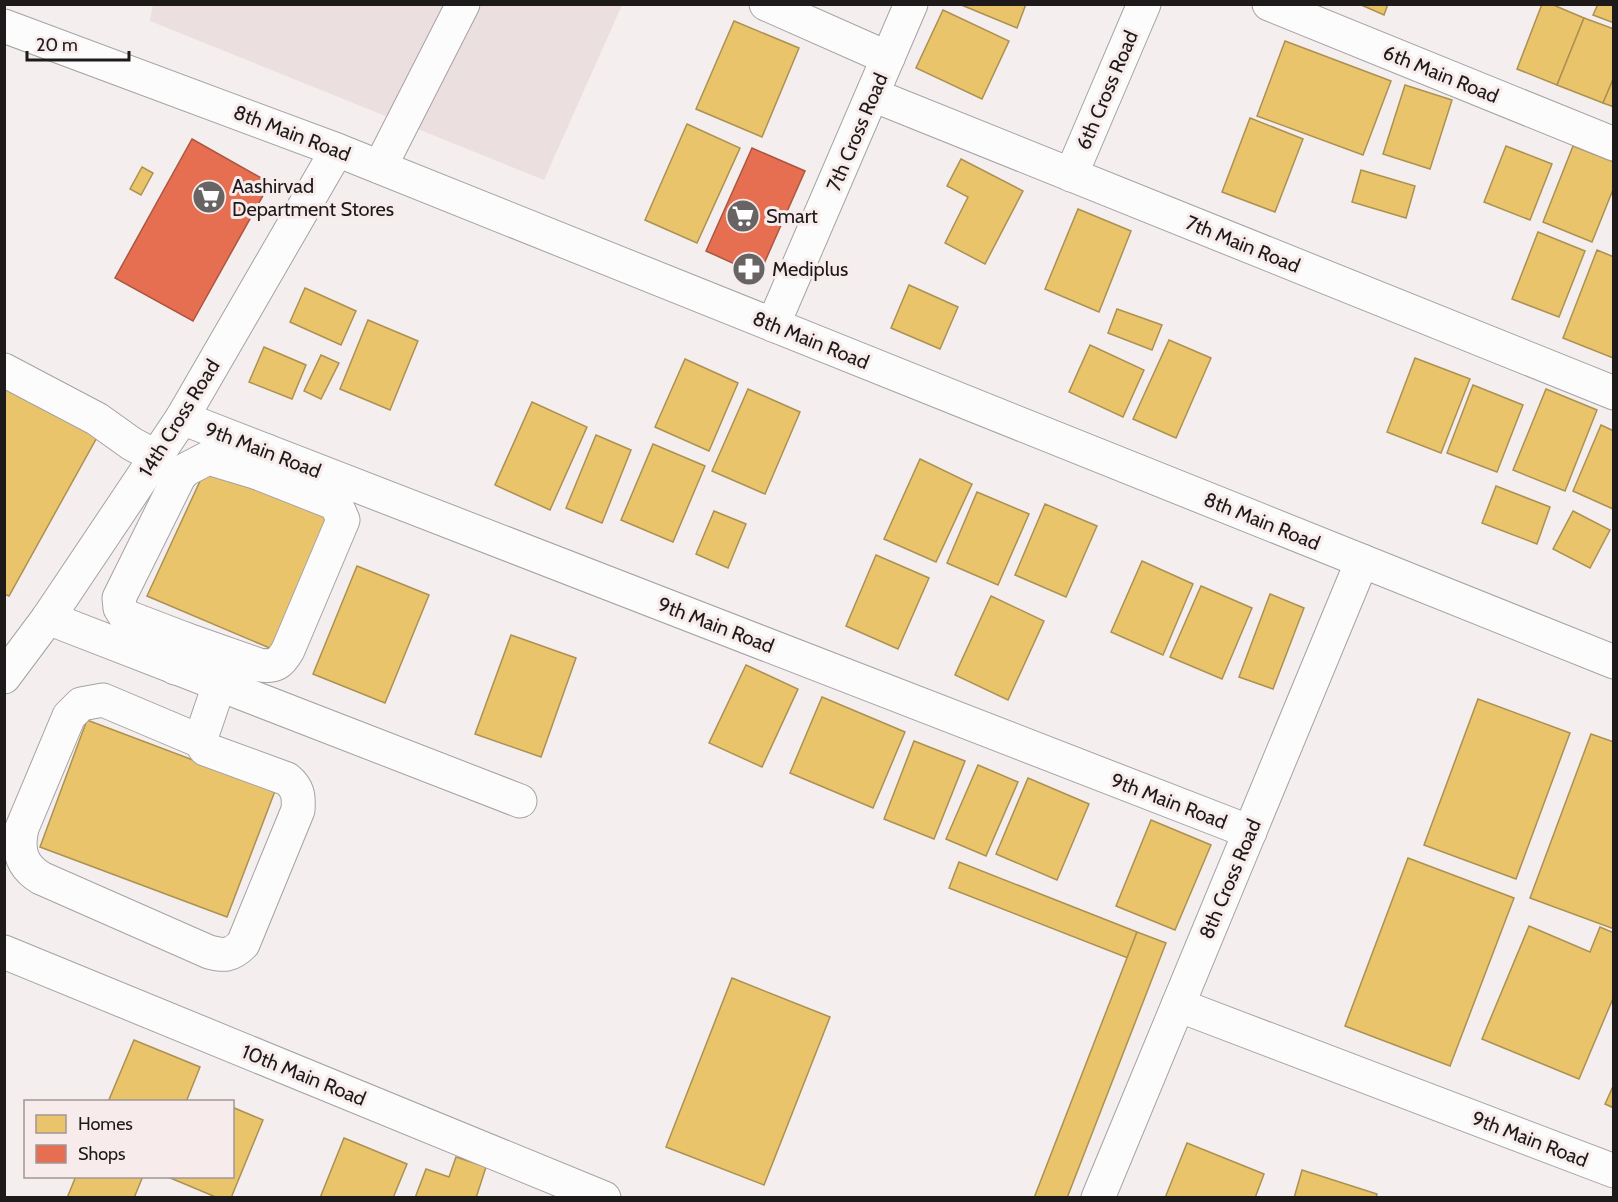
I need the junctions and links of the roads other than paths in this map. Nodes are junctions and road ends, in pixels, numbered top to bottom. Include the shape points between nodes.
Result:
1 (463, 4) edge
2 (766, 4) edge
3 (911, 4) edge
4 (1144, 4) edge
5 (1269, 4) edge
6 (4, 26) edge
7 (888, 58) junction
8 (873, 95) junction
9 (1614, 144) edge
10 (337, 150) junction
11 (380, 167) junction
12 (1071, 175) junction
13 (773, 325) junction
14 (4, 370) edge
15 (1614, 393) edge
16 (182, 418) junction
17 (157, 457) junction
18 (263, 462) junction
19 (1362, 561) junction
20 (48, 618) junction
21 (180, 653) junction
22 (1614, 662) edge
23 (4, 677) edge
24 (219, 685) junction
25 (200, 741) junction
26 (520, 801) dead end
27 (1250, 832) junction
28 (4, 952) edge
29 (1178, 1005) junction
30 (1614, 1171) edge
31 (604, 1197) edge
32 (1098, 1197) edge

1 - 11 street
2 - 7 street
3 - 7 street, 7th Cross Road
4 - 12 street, 6th Cross Road
5 - 9 street, 6th Main Road
6 - 10 street, 8th Main Road
7 - 8 street, 7th Cross Road
8 - 12 street, 7th Main Road
8 - 13 street, 7th Cross Road
10 - 11 street, 8th Main Road
10 - 16 street, 14th Cross Road
11 - 13 street, 8th Main Road
12 - 15 street, 7th Main Road
13 - 19 street, 8th Main Road
14 - 17 street via 97,419
16 - 17 street, 14th Cross Road
16 - 18 street, 9th Main Road
17 - 20 street, 14th Cross Road
18 - 21 street via 208,458 185,470 119,598 125,616
18 - 21 street via 336,504 343,520 288,650 279,664 271,667
18 - 27 street, 9th Main Road
19 - 22 street, 8th Main Road
19 - 27 street, 8th Cross Road
20 - 21 street
20 - 23 street, 14th Cross Road
21 - 24 street
24 - 25 street
24 - 26 street
25 - 25 street via 205,748 287,779 295,785 299,796 298,810 243,944 225,956 41,878 25,865 18,844 69,716 81,704 103,700
27 - 29 street, 8th Cross Road
28 - 31 street, 10th Main Road
29 - 30 street, 9th Main Road
29 - 32 street, 8th Cross Road

